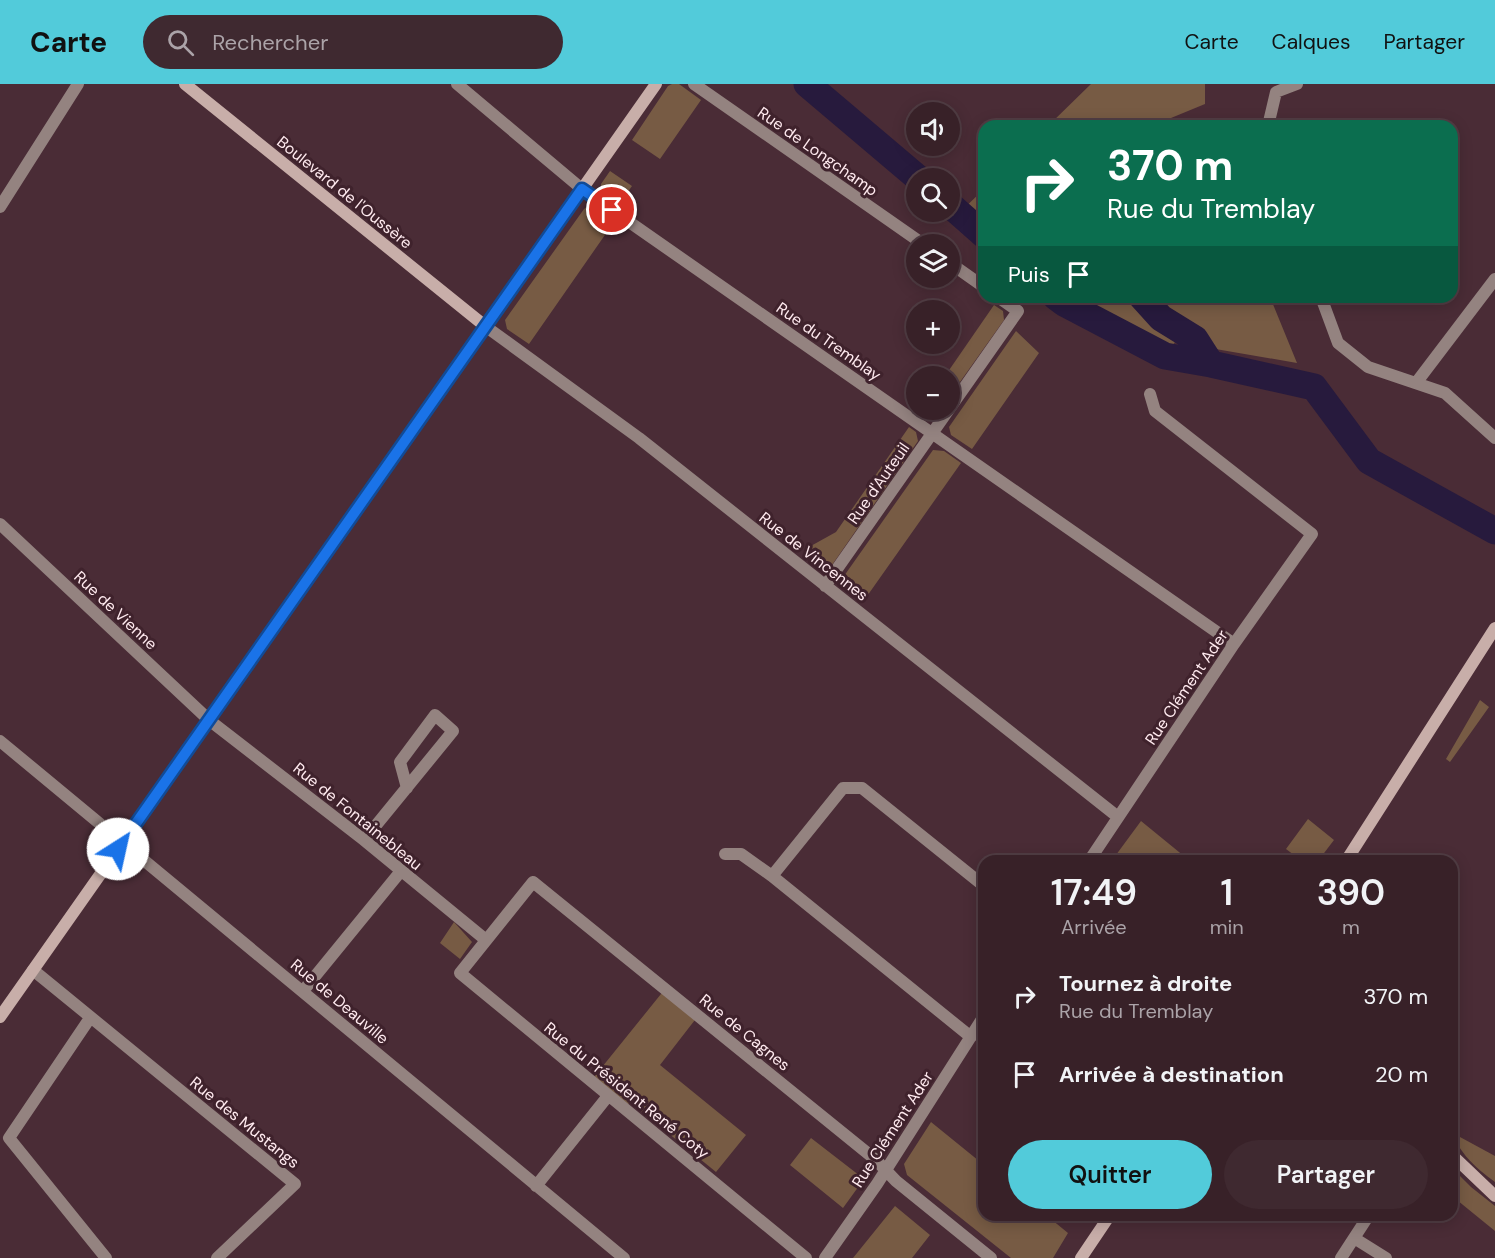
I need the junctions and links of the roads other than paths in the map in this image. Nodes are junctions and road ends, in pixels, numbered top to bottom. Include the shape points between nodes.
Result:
1 (78, 84) edge
2 (185, 84) edge
3 (456, 84) edge
4 (694, 84) edge
5 (1297, 84) edge
6 (651, 86) edge
7 (1269, 120) edge
8 (582, 189) junction
9 (0, 207) edge
10 (909, 234) edge
11 (960, 270) edge
12 (1495, 279) edge
13 (978, 283) edge
14 (1007, 303) edge
15 (1323, 303) edge
16 (485, 326) junction
17 (1416, 383) junction
18 (1150, 394) dead end
19 (933, 434) junction
20 (1495, 438) edge
21 (0, 524) edge
22 (825, 586) junction
23 (1495, 628) edge
24 (1234, 644) junction
25 (209, 720) junction
26 (0, 741) edge
27 (407, 788) junction
28 (1118, 817) junction
29 (364, 840) junction
30 (123, 842) junction
31 (725, 854) dead end
32 (1093, 855) edge
33 (1350, 855) edge
34 (401, 871) junction
35 (772, 876) junction
36 (978, 881) edge
37 (486, 940) junction
38 (33, 970) junction
39 (303, 991) junction
40 (0, 1017) edge
41 (90, 1018) junction
42 (978, 1026) edge
43 (971, 1037) junction
44 (608, 1096) junction
45 (1458, 1161) edge
46 (886, 1170) junction
47 (536, 1186) junction
48 (1495, 1197) edge
49 (1106, 1221) edge
50 (1365, 1221) edge
51 (1354, 1238) junction
52 (106, 1258) edge
53 (217, 1258) edge
54 (624, 1258) edge
55 (806, 1258) edge
56 (825, 1258) edge
57 (991, 1258) edge
58 (1082, 1258) edge
59 (1341, 1258) edge
60 (1386, 1258) edge

1 - 9 street
2 - 16 street, Boulevard de l'Oussère
3 - 8 street, Rue du Tremblay
4 - 10 street, Rue de Longchamp
5 - 7 street via 1276,92
6 - 8 street
8 - 16 street
8 - 19 street, Rue du Tremblay
11 - 13 street
12 - 17 street
14 - 19 street, Rue d'Auteuil via 1018,311
15 - 17 street via 1338,343 1368,367
16 - 22 street, Rue de Vincennes via 639,438
16 - 25 street
17 - 20 street via 1445,393
18 - 24 street, Rue Clément Ader via 1155,411 1312,534
19 - 22 street, Rue d'Auteuil
19 - 24 street, Rue du Tremblay
21 - 25 street, Rue de Vienne
22 - 28 street, Rue de Vincennes
23 - 33 street
24 - 28 street, Rue Clément Ader
25 - 29 street, Rue de Fontainebleau
25 - 30 street
26 - 30 street, Rue de Deauville
27 - 27 street via 400,762 435,715 453,731
27 - 29 street
28 - 32 street, Rue Clément Ader
29 - 34 street, Rue de Fontainebleau
30 - 38 street
30 - 39 street, Rue de Deauville
31 - 35 street via 741,854
34 - 37 street, Rue de Fontainebleau
34 - 39 street
35 - 36 street via 843,788 862,788
35 - 43 street
37 - 44 street, Rue du Président René Coty via 460,973
37 - 46 street, Rue de Cagnes via 533,882
38 - 40 street
38 - 41 street, Rue des Mustangs
39 - 47 street, Rue de Deauville
41 - 52 street via 9,1138
41 - 53 street, Rue des Mustangs via 295,1184
42 - 43 street, Rue Clément Ader
43 - 46 street, Rue Clément Ader
44 - 47 street
44 - 55 street, Rue du Président René Coty
45 - 48 street
46 - 56 street, Rue Clément Ader
46 - 57 street, Rue de Cagnes
47 - 54 street, Rue de Deauville
49 - 58 street
50 - 51 street
51 - 59 street
51 - 60 street

